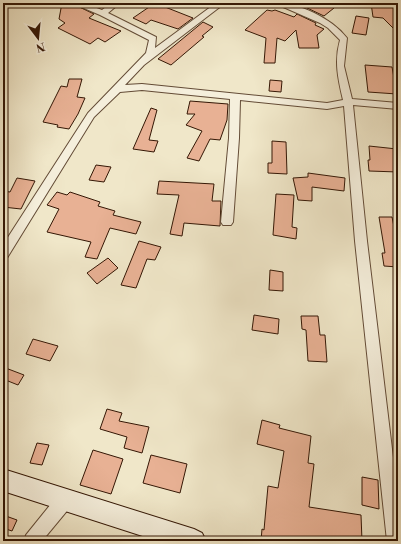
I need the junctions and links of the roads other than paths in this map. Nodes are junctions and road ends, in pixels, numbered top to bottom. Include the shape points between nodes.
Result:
1 (76, 3) edge
2 (116, 3) edge
3 (221, 3) edge
4 (278, 3) edge
5 (103, 13) junction
6 (141, 62) junction
7 (116, 89) junction
8 (235, 96) junction
9 (348, 102) junction
10 (398, 106) edge
11 (227, 222) dead end
12 (3, 255) edge
13 (3, 480) edge
14 (65, 500) junction
15 (32, 541) edge
16 (194, 541) edge
17 (395, 541) edge

1 - 5 street
2 - 5 street
3 - 6 street
4 - 9 street via 322,20 338,30 344,40 340,66
5 - 6 street via 153,38 150,54
6 - 7 street
7 - 8 street via 142,87
7 - 12 street via 92,115
8 - 9 street via 327,106
8 - 11 street
9 - 10 street
9 - 17 street
13 - 14 main road
14 - 15 street
14 - 16 main road

